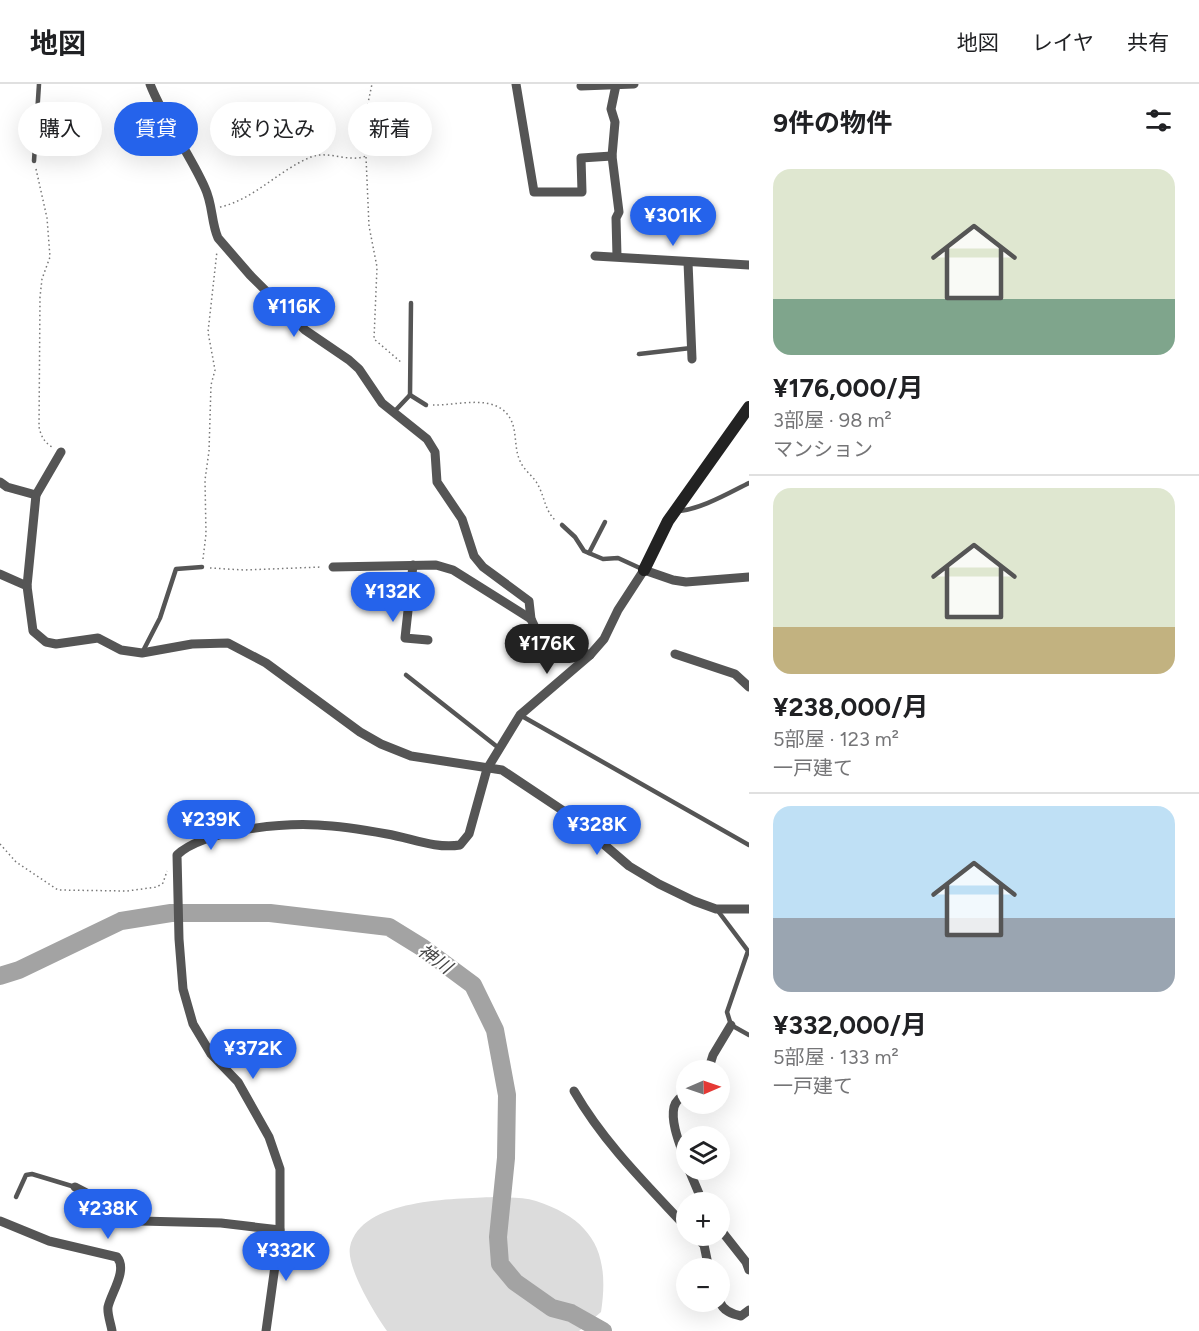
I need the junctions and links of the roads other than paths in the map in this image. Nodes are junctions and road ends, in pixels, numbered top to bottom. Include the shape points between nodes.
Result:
1 (39, 84) edge
2 (150, 84) edge
3 (516, 84) edge
4 (634, 84) edge
5 (616, 85) edge
6 (581, 86) dead end
7 (612, 156) junction
8 (34, 161) road end
9 (595, 256) dead end
10 (617, 256) junction
11 (688, 262) junction
12 (749, 265) edge
13 (411, 303) dead end
14 (691, 348) junction
15 (639, 354) dead end
16 (692, 359) dead end
17 (410, 395) junction
18 (426, 405) road end
19 (749, 407) edge
20 (393, 413) junction
21 (743, 426) edge
22 (61, 452) road end
23 (0, 482) edge
24 (749, 483) edge
25 (36, 495) junction
26 (675, 511) junction
27 (605, 522) dead end
28 (562, 525) road end
29 (589, 553) junction
30 (413, 566) junction
31 (202, 567) road end
32 (333, 567) road end
33 (644, 570) junction
34 (0, 574) edge
35 (749, 577) edge
36 (27, 586) junction
37 (531, 619) junction
38 (428, 640) dead end
39 (142, 653) junction
40 (675, 654) dead end
41 (590, 655) junction
42 (406, 675) dead end
43 (749, 687) edge
44 (520, 715) junction
45 (500, 749) junction
46 (487, 769) junction
47 (749, 845) edge
48 (716, 909) junction
49 (749, 909) edge
50 (731, 1025) junction
51 (749, 1035) edge
52 (711, 1060) edge
53 (574, 1091) dead end
54 (676, 1102) edge
55 (676, 1128) edge
56 (75, 1187) joint
57 (16, 1197) dead end
58 (676, 1216) edge
59 (0, 1221) edge
60 (280, 1230) junction
61 (730, 1242) edge
62 (749, 1270) edge
63 (749, 1310) edge
64 (728, 1312) edge
65 (112, 1331) edge
66 (266, 1331) edge

1 - 8 lane
2 - 20 street via 204,186 218,238 306,330 359,369
3 - 7 street via 534,192 582,192 581,158
4 - 5 street
5 - 6 street
5 - 7 street via 611,109 615,122
7 - 10 street via 619,212
9 - 10 street
10 - 11 street
11 - 12 street
11 - 14 street
13 - 17 lane
14 - 15 lane
14 - 16 street
17 - 18 lane
17 - 20 lane
19 - 21 street
20 - 37 street via 427,440 435,452 437,482 462,519 474,556 529,601
21 - 26 street
22 - 25 street
23 - 25 street
24 - 26 lane via 725,496
25 - 36 street
26 - 33 street
27 - 29 lane
28 - 29 lane
29 - 33 lane via 603,559 618,558
30 - 32 street
30 - 37 street via 436,565 453,570
30 - 38 street via 405,638
31 - 39 lane via 176,570 160,618
33 - 35 street via 686,582
33 - 41 street
34 - 36 street
36 - 39 street via 33,631 46,642 98,638 121,650
37 - 41 street via 538,634
39 - 46 street via 192,644 228,643 266,663 381,744 411,756
40 - 43 street via 735,674
41 - 44 street
42 - 45 lane
44 - 45 street
44 - 47 lane
45 - 46 street
46 - 48 street via 502,770 571,816 629,866 694,902
46 - 60 street via 469,834 459,845 430,845 389,834 297,825 200,840 177,855 183,989 194,1024 211,1054 238,1082 269,1137 280,1169
48 - 49 street
48 - 50 lane via 748,951 727,1012
50 - 51 lane
50 - 52 street
53 - 58 street via 625,1163
54 - 55 street
56 - 57 lane via 26,1175
56 - 60 street via 140,1221 220,1223
59 - 65 street via 49,1241 117,1257 121,1268 107,1309
60 - 66 street
61 - 62 street
63 - 64 street via 741,1316

